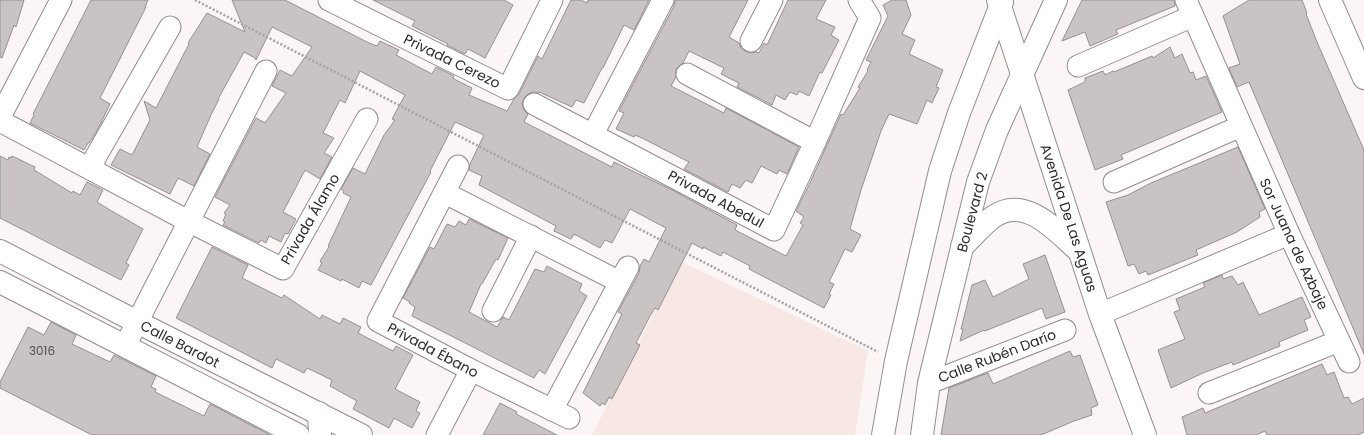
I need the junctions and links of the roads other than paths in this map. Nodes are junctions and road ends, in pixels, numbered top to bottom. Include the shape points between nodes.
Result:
1 (61, 0) edge
2 (329, 0) edge
3 (551, 0) edge
4 (663, 0) edge
5 (772, 0) edge
6 (859, 0) edge
7 (1056, 0) edge
8 (1330, 0) edge
9 (1000, 2) edge
10 (1189, 8) edge
11 (170, 27) dead end
12 (751, 41) dead end
13 (1078, 66) dead end
14 (266, 72) dead end
15 (687, 74) dead end
16 (1022, 74) junction
17 (1364, 78) edge
18 (534, 104) dead end
19 (0, 117) edge
20 (367, 119) dead end
21 (0, 121) edge
22 (1241, 126) junction
23 (593, 134) junction
24 (815, 142) junction
25 (458, 166) dead end
26 (92, 170) junction
27 (1114, 182) dead end
28 (445, 193) junction
29 (188, 221) junction
30 (1289, 234) junction
31 (531, 236) junction
32 (962, 247) junction
33 (0, 251) edge
34 (1080, 252) junction
35 (4, 288) edge
36 (493, 311) dead end
37 (1100, 314) junction
38 (137, 322) junction
39 (1065, 330) dead end
40 (1339, 341) junction
41 (125, 346) junction
42 (1349, 362) dead end
43 (471, 370) junction
44 (929, 382) junction
45 (1209, 392) dead end
46 (319, 413) junction
47 (352, 433) edge
48 (298, 435) edge
49 (320, 435) edge
50 (438, 435) edge
51 (883, 435) edge
52 (922, 435) edge
53 (1145, 435) edge

1 - 19 street
2 - 3 street, Privada Cerezo via 508,89
4 - 23 street
5 - 12 street
6 - 24 street, Privada Abedul via 870,18
7 - 16 main road, Boulevard 2
8 - 17 main road
9 - 16 main road, Avenida De Las Aguas
9 - 51 main road via 940,171 896,361
10 - 13 street, Sor Juana de Azbaje
10 - 22 street, Sor Juana de Azbaje
11 - 26 street via 95,158
14 - 29 street
15 - 24 street
16 - 32 main road, Boulevard 2 via 997,130 978,182
16 - 34 main road, Avenida De Las Aguas
18 - 23 street, Privada Abedul
20 - 29 street, Privada Álamo via 283,269
21 - 26 street, Privada Álamo
22 - 27 street
22 - 30 street, Sor Juana de Azbaje
23 - 24 street, Privada Abedul via 774,230
25 - 28 street, Privada Ébano
26 - 29 street, Privada Álamo
28 - 31 street, Privada Ébano
28 - 43 street, Privada Ébano via 378,321
29 - 38 street
30 - 37 street
30 - 40 street, Sor Juana de Azbaje
31 - 36 street
31 - 43 street, Privada Ébano via 624,275 560,414
32 - 34 main road via 993,217 1005,210 1020,210 1032,213 1045,222
32 - 44 main road, Boulevard 2
33 - 38 main road, Calle Bardot
34 - 37 main road, Avenida De Las Aguas
35 - 41 main road, Calle Bardot
37 - 53 main road, Avenida De Las Aguas
38 - 41 street
38 - 46 main road, Calle Bardot
39 - 44 street, Calle Rubén Darío
40 - 42 street, Sor Juana de Azbaje
40 - 45 street
41 - 48 main road, Calle Bardot
43 - 50 street
44 - 52 main road, Boulevard 2
46 - 47 main road, Calle Bardot
46 - 49 main road

